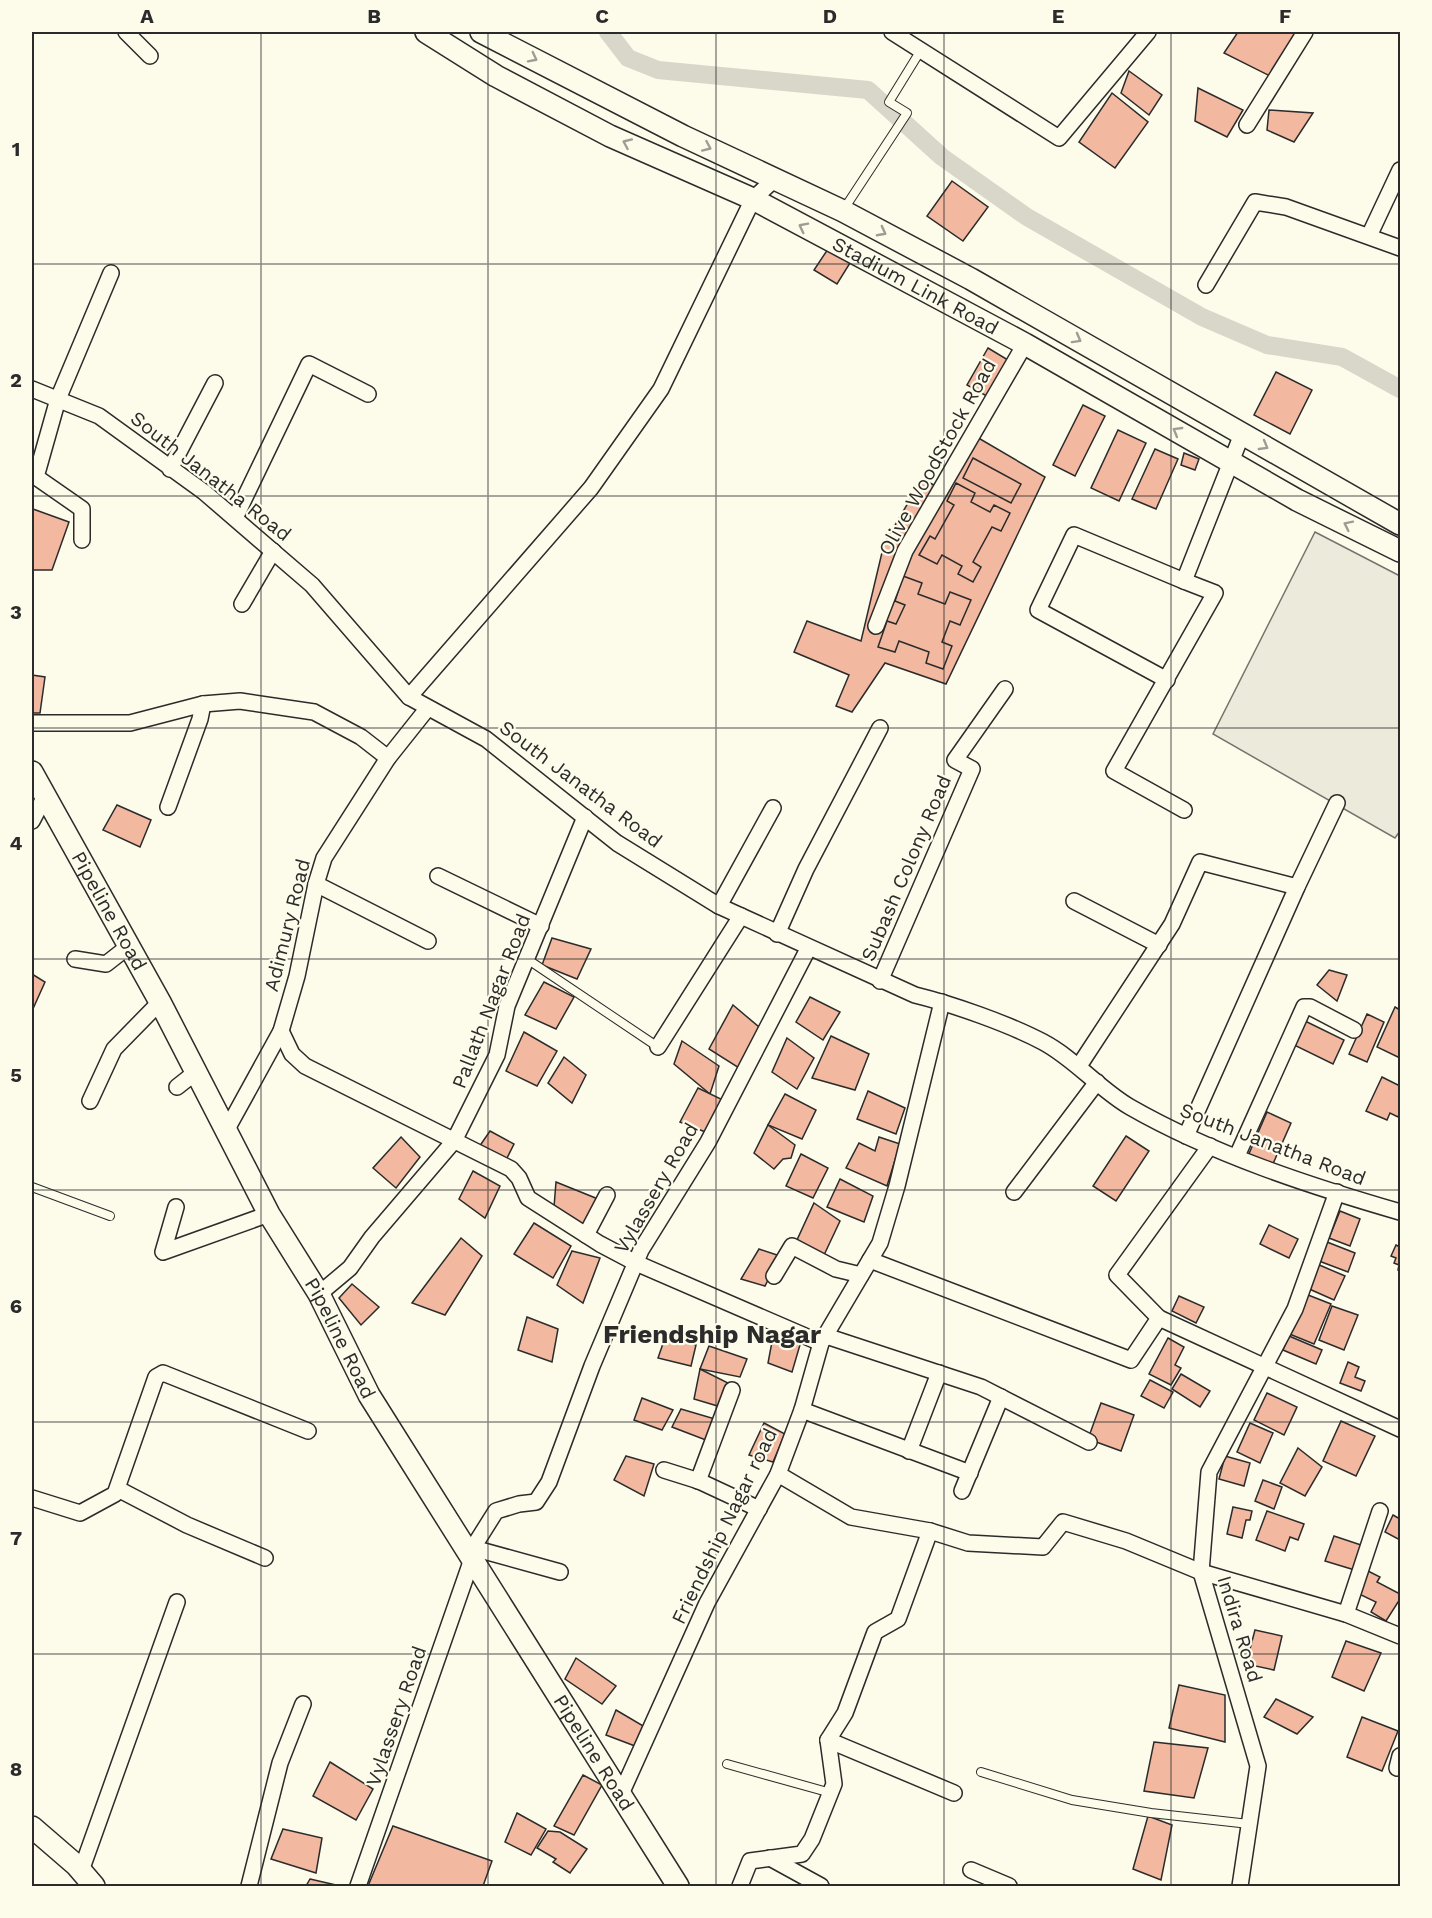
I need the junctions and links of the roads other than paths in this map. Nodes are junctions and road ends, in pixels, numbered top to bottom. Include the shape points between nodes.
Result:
1 (126, 32) edge
2 (426, 32) edge
3 (481, 32) edge
4 (892, 32) edge
5 (1148, 32) edge
6 (1305, 32) edge
7 (921, 50) junction
8 (150, 56) dead end
9 (1247, 125) dead end
10 (1401, 170) edge
11 (776, 178) junction
12 (753, 199) junction
13 (847, 205) junction
14 (1369, 236) junction
15 (1401, 248) edge
16 (111, 273) dead end
17 (1206, 285) dead end
18 (1040, 318) junction
19 (1025, 344) junction
20 (215, 383) dead end
21 (32, 389) edge
22 (368, 394) dead end
23 (58, 399) junction
24 (1242, 434) junction
25 (1229, 460) junction
26 (170, 469) junction
27 (235, 518) junction
28 (1401, 524) edge
29 (82, 540) dead end
30 (273, 551) junction
31 (1401, 551) edge
32 (1184, 581) junction
33 (242, 604) dead end
34 (876, 626) dead end
35 (1167, 680) junction
36 (1005, 689) dead end
37 (409, 697) junction
38 (203, 704) junction
39 (427, 709) junction
40 (32, 723) edge
41 (880, 728) dead end
42 (388, 758) junction
43 (32, 772) edge
44 (45, 796) junction
45 (1337, 803) dead end
46 (168, 807) dead end
47 (773, 808) dead end
48 (1184, 810) dead end
49 (585, 817) junction
50 (32, 822) edge
51 (438, 876) dead end
52 (316, 884) junction
53 (1297, 887) junction
54 (1074, 901) dead end
55 (719, 906) junction
56 (741, 916) junction
57 (541, 926) junction
58 (777, 934) junction
59 (428, 941) dead end
60 (1160, 945) junction
61 (129, 946) junction
62 (808, 949) junction
63 (75, 959) dead end
64 (527, 959) junction
65 (880, 981) junction
66 (160, 1002) junction
67 (942, 1002) junction
68 (1354, 1030) dead end
69 (280, 1031) junction
70 (658, 1047) joint
71 (1078, 1066) junction
72 (196, 1072) junction
73 (1096, 1082) junction
74 (177, 1087) dead end
75 (90, 1101) dead end
76 (226, 1131) junction
77 (1186, 1136) junction
78 (454, 1141) junction
79 (1210, 1146) junction
80 (1237, 1156) junction
81 (32, 1187) edge
82 (1014, 1192) dead end
83 (1336, 1192) junction
84 (607, 1195) dead end
85 (176, 1207) dead end
86 (1401, 1212) edge
87 (269, 1214) junction
88 (110, 1216) dead end
89 (586, 1235) junction
90 (870, 1260) junction
91 (636, 1263) junction
92 (861, 1275) junction
93 (774, 1276) dead end
94 (319, 1294) junction
95 (1159, 1318) junction
96 (824, 1339) junction
97 (1265, 1366) junction
98 (939, 1373) junction
99 (732, 1390) dead end
100 (1001, 1397) junction
101 (802, 1410) junction
102 (1401, 1429) edge
103 (308, 1431) dead end
104 (1089, 1442) dead end
105 (909, 1450) junction
106 (664, 1470) dead end
107 (970, 1473) junction
108 (778, 1474) junction
109 (698, 1480) junction
110 (118, 1489) junction
111 (963, 1491) dead end
112 (32, 1498) edge
113 (759, 1509) junction
114 (1380, 1511) dead end
115 (930, 1531) junction
116 (471, 1553) junction
117 (265, 1558) dead end
118 (560, 1572) dead end
119 (1201, 1572) junction
120 (177, 1602) dead end
121 (1346, 1614) junction
122 (1401, 1636) edge
123 (303, 1704) dead end
124 (828, 1740) junction
125 (727, 1764) dead end
126 (981, 1772) dead end
127 (954, 1792) dead end
128 (831, 1793) junction
129 (621, 1794) junction
130 (1250, 1824) junction
131 (32, 1827) edge
132 (770, 1858) junction
133 (971, 1870) dead end
134 (87, 1879) edge
135 (249, 1887) edge
136 (358, 1887) edge
137 (678, 1887) edge
138 (740, 1887) edge
139 (821, 1887) edge
140 (1009, 1887) edge
141 (1240, 1887) edge

1 - 8 street
12 -> 2 street, Stadium Link Road via 610,136 496,76
3 -> 11 street, Stadium Link Road via 683,136
4 - 7 street
5 - 7 street via 1059,138
6 - 9 street
7 - 13 lane via 889,102 907,113
10 - 14 street
11 - 12 street
11 - 13 street, Stadium Link Road
19 -> 12 street, Stadium Link Road
12 - 37 street via 661,389 591,488
13 -> 18 street, Stadium Link Road
14 - 15 street
14 - 17 street via 1286,207 1255,202
16 - 23 street
18 - 19 street
18 -> 24 street, Stadium Link Road
25 -> 19 street, Stadium Link Road
19 - 34 street, Olive WoodStock Road via 905,551
20 - 26 street
21 - 23 street, South Janatha Road
22 - 27 street via 309,363
23 - 26 street, South Janatha Road via 99,416
23 - 29 street via 36,477 82,509
24 - 25 street
24 -> 28 street, Stadium Link Road
31 -> 25 street, Stadium Link Road via 1297,500
25 - 32 street
26 - 27 street, South Janatha Road
27 - 30 street, South Janatha Road
30 - 33 street
30 - 37 street, South Janatha Road via 312,585
32 - 35 street via 1215,592
32 - 35 street via 1074,535 1038,610
35 - 48 street via 1114,771
36 - 65 street, Subash Colony Road via 956,760 972,769
37 - 39 street, South Janatha Road
38 - 40 street via 130,723
38 - 42 street via 240,701 315,712 361,737
38 - 46 street
39 - 42 street, Adimury Road
39 - 49 street, South Janatha Road via 486,739
41 - 58 street via 806,869
42 - 52 street, Adimury Road via 324,858
43 - 44 street, Pipeline Road
44 - 50 street
44 - 61 street, Pipeline Road
45 - 53 street
47 - 55 street
49 - 55 street, South Janatha Road via 617,843
49 - 57 street, Pallath Nagar Road
51 - 57 street
52 - 59 street
52 - 69 street, Adimury Road via 297,976
53 - 60 street via 1200,862
53 - 77 street
54 - 60 street
55 - 56 street, South Janatha Road
56 - 58 street, South Janatha Road
56 - 70 street
57 - 64 street, Pallath Nagar Road
58 - 62 street, South Janatha Road
60 - 71 street
61 - 63 street via 106,964
61 - 66 street, Pipeline Road
62 - 65 street, South Janatha Road
62 - 91 street, Vylassery Road via 708,1142
64 - 70 lane
64 - 78 street, Pallath Nagar Road via 507,1006 497,1054
65 - 67 street, South Janatha Road
66 - 72 street, Pipeline Road
66 - 75 street via 114,1049
67 - 71 street, South Janatha Road via 1043,1042
67 - 90 street, Friendship Nagar road via 897,1186 880,1243
68 - 80 street via 1310,1007 1304,1008
69 - 76 street, Adimury Road
69 - 78 street via 292,1054 305,1066
71 - 73 street, South Janatha Road
72 - 74 street
72 - 76 street, Pipeline Road
73 - 77 street, South Janatha Road via 1128,1106
73 - 82 street
76 - 87 street, Pipeline Road
77 - 79 street, South Janatha Road
78 - 89 street via 511,1169 528,1198
78 - 94 street, Pallath Nagar Road via 350,1268
79 - 80 street, South Janatha Road
79 - 95 street via 1117,1275
80 - 83 street, South Janatha Road
81 - 88 lane
83 - 86 street, South Janatha Road
83 - 97 street, Indira Road via 1295,1309
84 - 89 street
85 - 87 street via 163,1252
87 - 94 street, Pipeline Road
89 - 91 street
90 - 92 street, Friendship Nagar road
90 - 95 street via 1131,1360
91 - 96 street
91 - 116 street, Vylassery Road via 549,1482 536,1502 496,1511
92 - 93 street via 836,1269 792,1246
92 - 96 street, Friendship Nagar road
94 - 116 street, Pipeline Road via 369,1395
95 - 97 street
96 - 98 street
96 - 101 street, Friendship Nagar road
97 - 102 street
97 - 119 street, Indira Road via 1209,1472
98 - 100 street
98 - 105 street
99 - 109 street
100 - 104 street
100 - 107 street
101 - 105 street
101 - 108 street, Friendship Nagar road
103 - 110 street via 163,1373 156,1377
105 - 107 street
106 - 109 street
107 - 111 street
108 - 113 street, Friendship Nagar road
108 - 115 street via 851,1517
109 - 113 street
110 - 112 street via 80,1513
110 - 117 street via 187,1525
113 - 129 street, Friendship Nagar road via 707,1603
114 - 121 street
115 - 119 street via 968,1543 1043,1546 1063,1522 1126,1541
115 - 124 street via 898,1619 875,1632 845,1713
116 - 118 street
116 - 129 street, Pipeline Road
116 - 136 street, Vylassery Road
119 - 121 street
119 - 130 street, Indira Road via 1258,1766
120 - 134 street
121 - 122 street
123 - 135 street via 280,1763
124 - 127 street
124 - 128 street via 834,1784
125 - 128 lane
126 - 130 lane via 1072,1800
128 - 132 street via 802,1854
129 - 137 street, Pipeline Road
130 - 141 street, Indira Road
131 - 134 street
132 - 138 street via 750,1861
132 - 139 street
133 - 140 street

